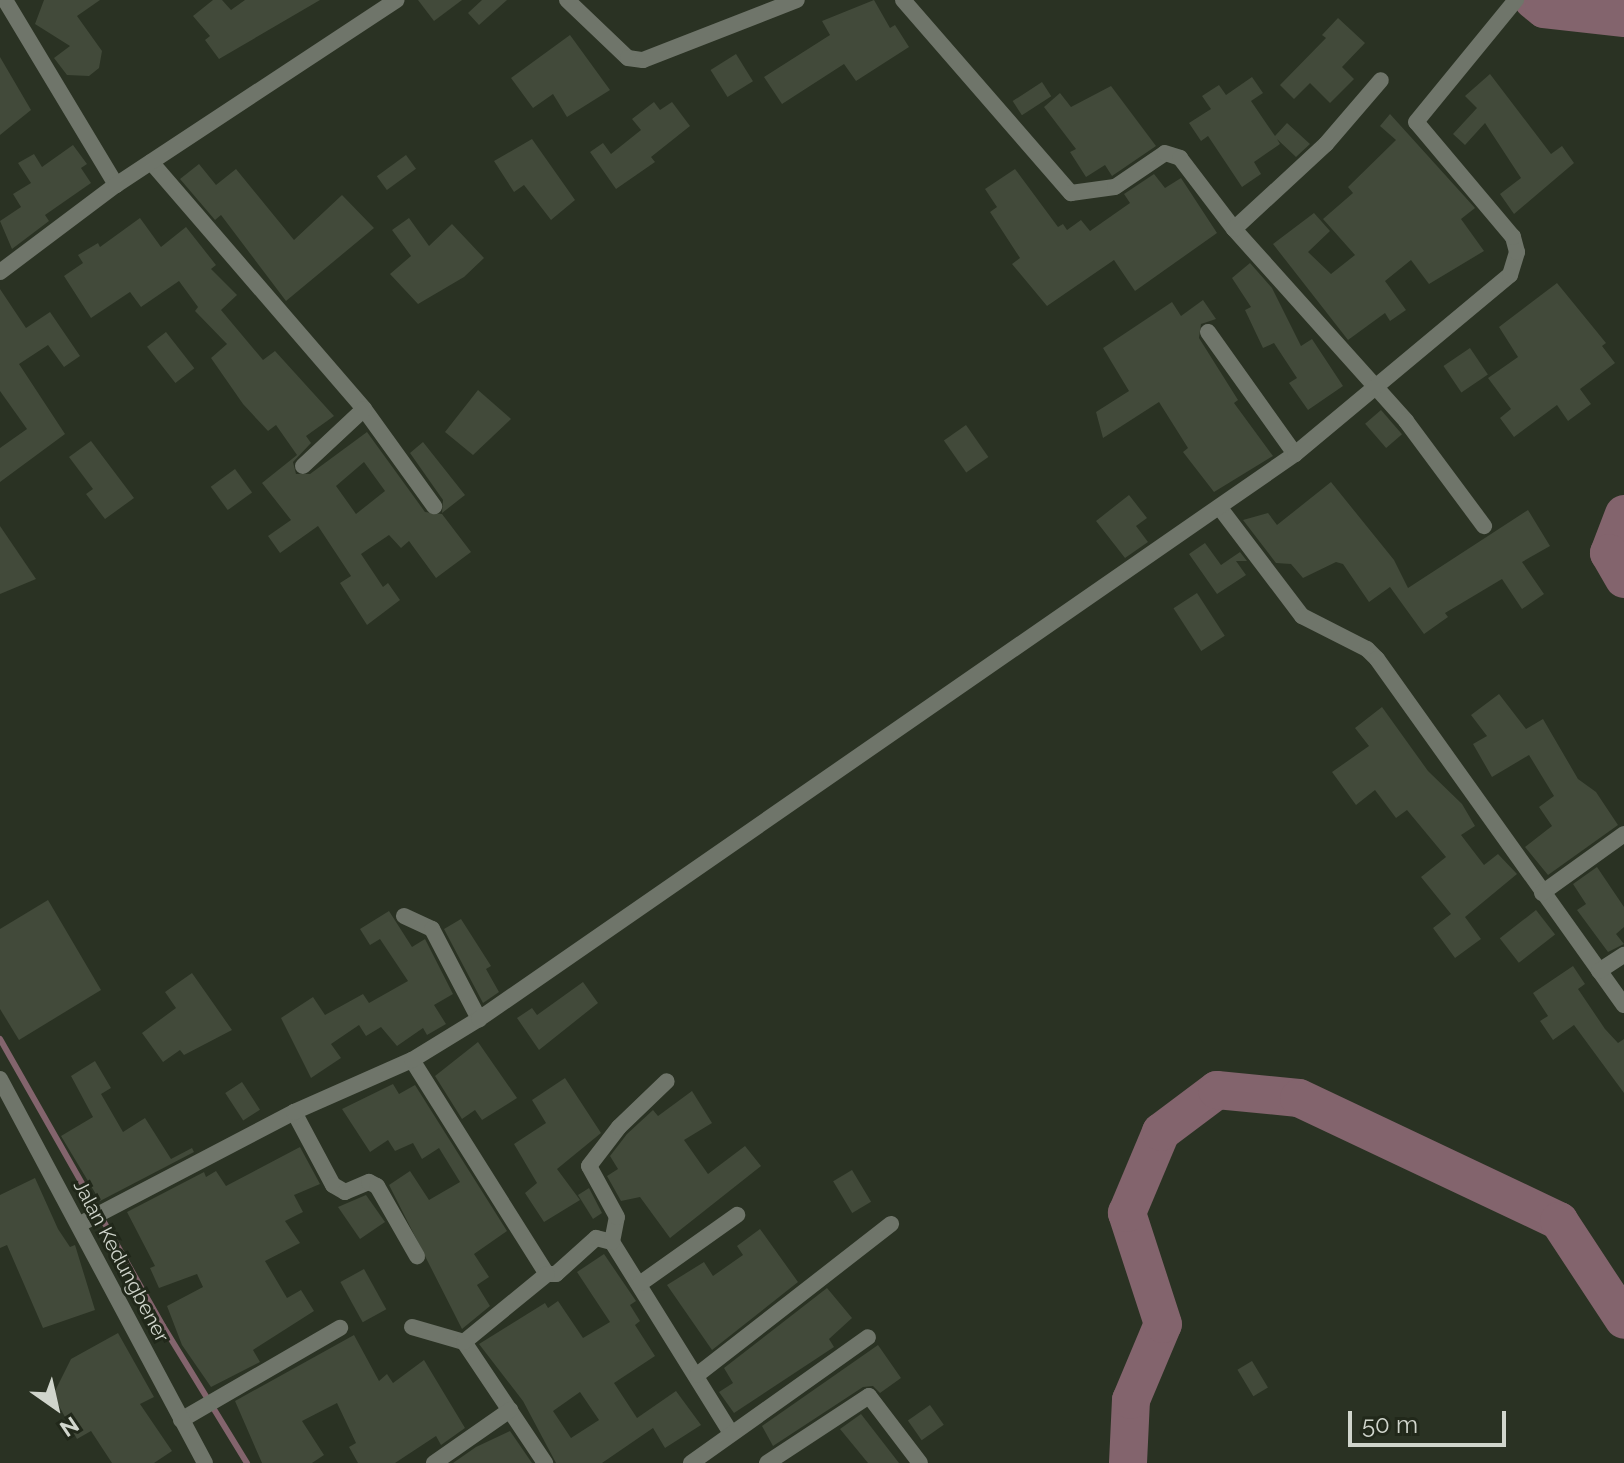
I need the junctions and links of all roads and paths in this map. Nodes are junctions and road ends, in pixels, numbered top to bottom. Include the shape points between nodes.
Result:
1 (5, 0) edge
2 (397, 0) edge
3 (567, 0) edge
4 (797, 0) edge
5 (903, 0) edge
6 (1516, 0) edge
7 (1381, 80) dead end
8 (151, 162) junction
9 (116, 185) junction
10 (1234, 229) junction
11 (0, 272) edge
12 (1208, 332) dead end
13 (1375, 388) junction
14 (364, 409) junction
15 (1295, 454) junction
16 (303, 466) dead end
17 (434, 506) dead end
18 (1220, 508) junction
19 (1484, 526) dead end
20 (1624, 834) edge
21 (1542, 893) junction
22 (404, 916) dead end
23 (1624, 955) edge
24 (1599, 971) junction
25 (1624, 1005) edge
26 (479, 1019) junction
27 (412, 1060) junction
28 (0, 1079) edge
29 (667, 1081) dead end
30 (294, 1112) junction
31 (737, 1215) dead end
32 (84, 1223) junction
33 (891, 1224) dead end
34 (612, 1242) junction
35 (417, 1256) dead end
36 (547, 1274) junction
37 (641, 1283) junction
38 (412, 1327) dead end
39 (340, 1328) dead end
40 (868, 1337) dead end
41 (464, 1342) junction
42 (697, 1375) junction
43 (510, 1410) junction
44 (181, 1420) junction
45 (731, 1433) junction
46 (702, 1460) edge
47 (205, 1463) edge
48 (434, 1463) edge
49 (545, 1463) edge
50 (767, 1463) edge
51 (920, 1463) edge

1 - 9 street
2 - 8 street
3 - 4 street via 628,58 643,60
5 - 10 street via 1071,193 1115,187 1165,153 1174,155
6 - 13 street via 1416,122 1513,237 1515,263 1510,275
7 - 10 street via 1326,144
8 - 9 street
8 - 14 street
9 - 11 street
10 - 13 street
12 - 15 street
13 - 15 street
13 - 19 street
14 - 16 street
14 - 17 street
15 - 18 street
18 - 21 street via 1302,616 1377,659
18 - 26 street
20 - 21 street
21 - 24 street
22 - 26 street via 432,929
23 - 24 street
24 - 25 street
26 - 27 street
27 - 30 street
27 - 36 street
28 - 32 street, Jalan Kedungbener
29 - 34 street via 619,1127 589,1166 617,1217
30 - 32 street
30 - 35 street via 333,1185 345,1192 369,1182 377,1186
31 - 37 street
32 - 44 street, Jalan Kedungbener
33 - 42 street
34 - 36 street via 596,1238 556,1274
34 - 37 street
36 - 41 street
37 - 42 street
38 - 41 street
39 - 44 street
40 - 45 street
41 - 43 street
42 - 45 street
43 - 48 street
43 - 49 street
44 - 47 street, Jalan Kedungbener
45 - 46 street
50 - 51 street via 869,1396

